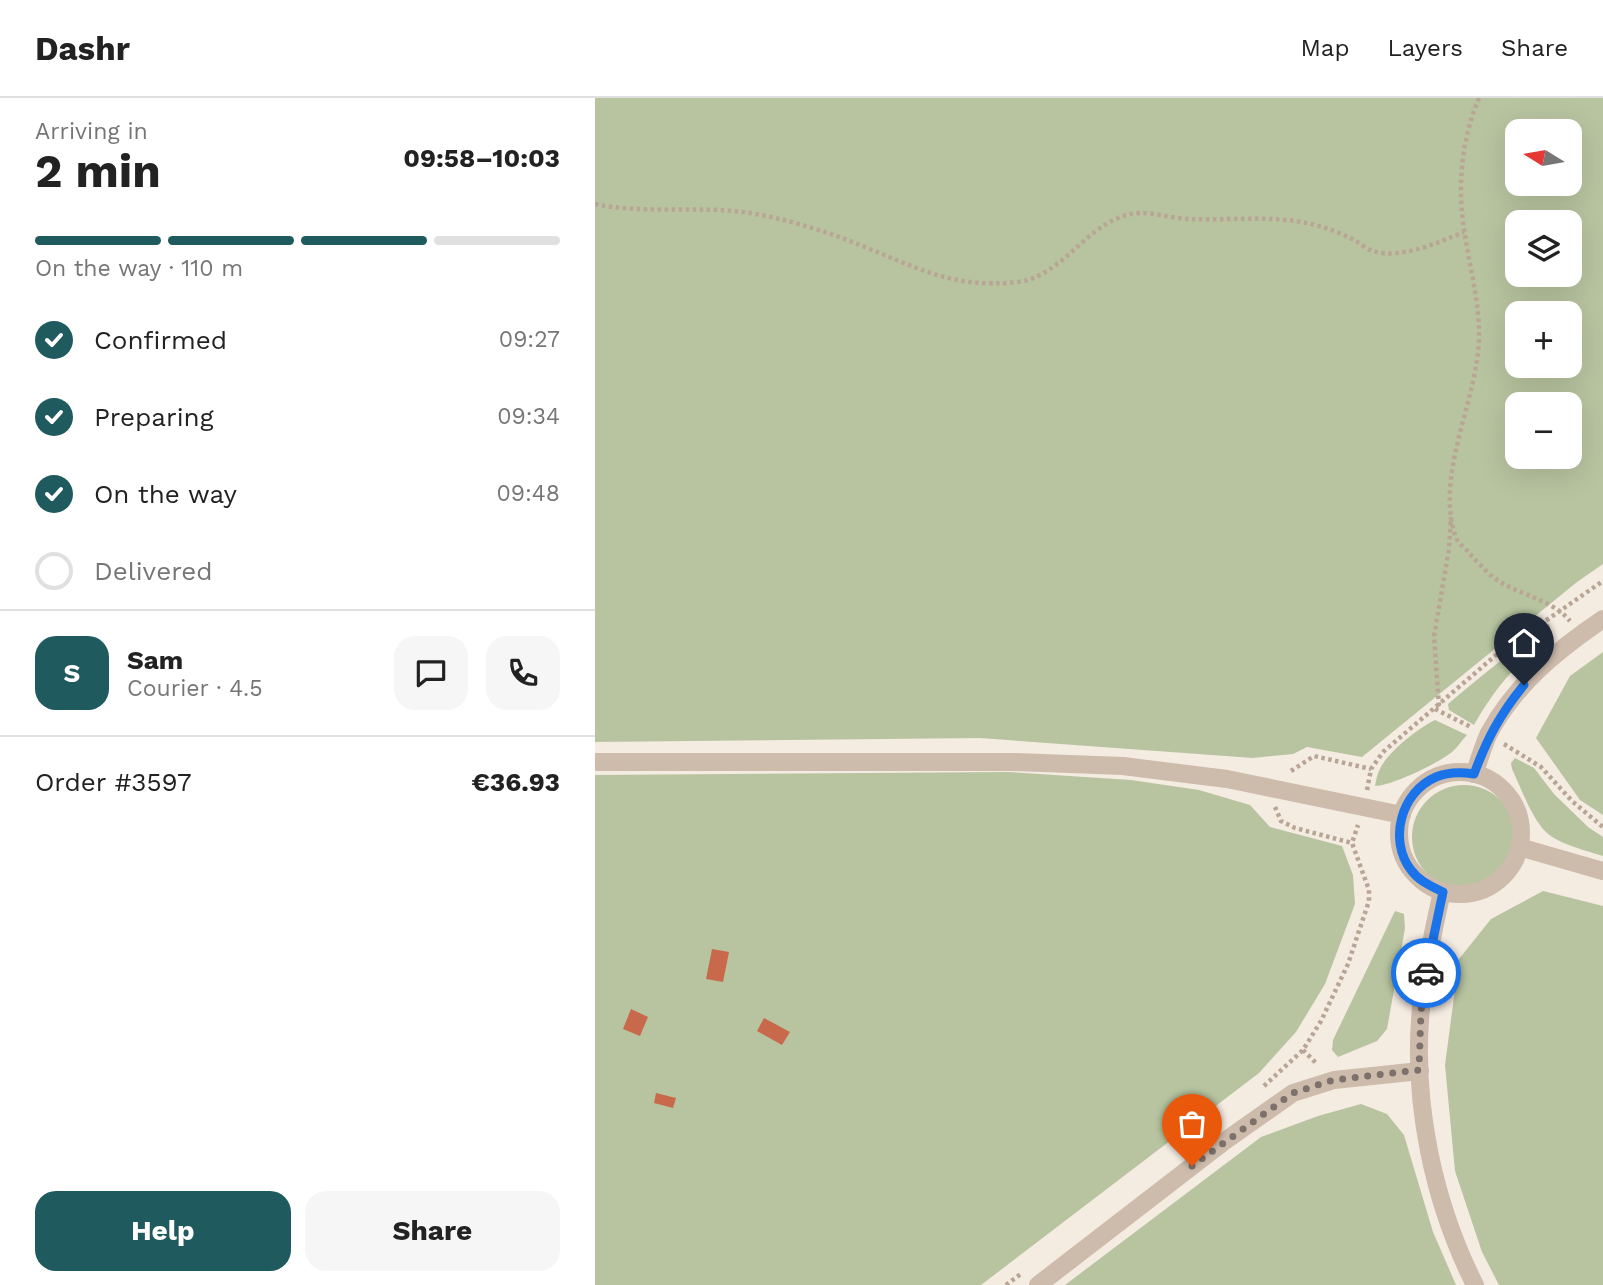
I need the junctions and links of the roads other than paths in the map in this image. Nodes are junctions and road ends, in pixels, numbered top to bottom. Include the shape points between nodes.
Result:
1 (1603, 619) edge
2 (595, 762) edge
3 (1474, 774) junction
4 (1402, 815) junction
5 (1519, 847) junction
6 (1603, 872) edge
7 (1443, 892) junction
8 (1419, 1070) junction
9 (1038, 1285) edge
10 (1475, 1285) edge

1 - 3 street via 1539,667 1509,703 1489,735
2 - 4 street via 1069,762 1172,771
3 - 4 street via 1435,778 1415,793
3 - 5 street via 1502,789 1512,801 1521,832
4 - 7 street via 1402,853 1411,870 1425,884
5 - 6 street
5 - 7 street via 1513,863 1490,886 1475,893
7 - 8 street via 1426,966
8 - 9 street via 1333,1080 1293,1093
8 - 10 street via 1436,1182

